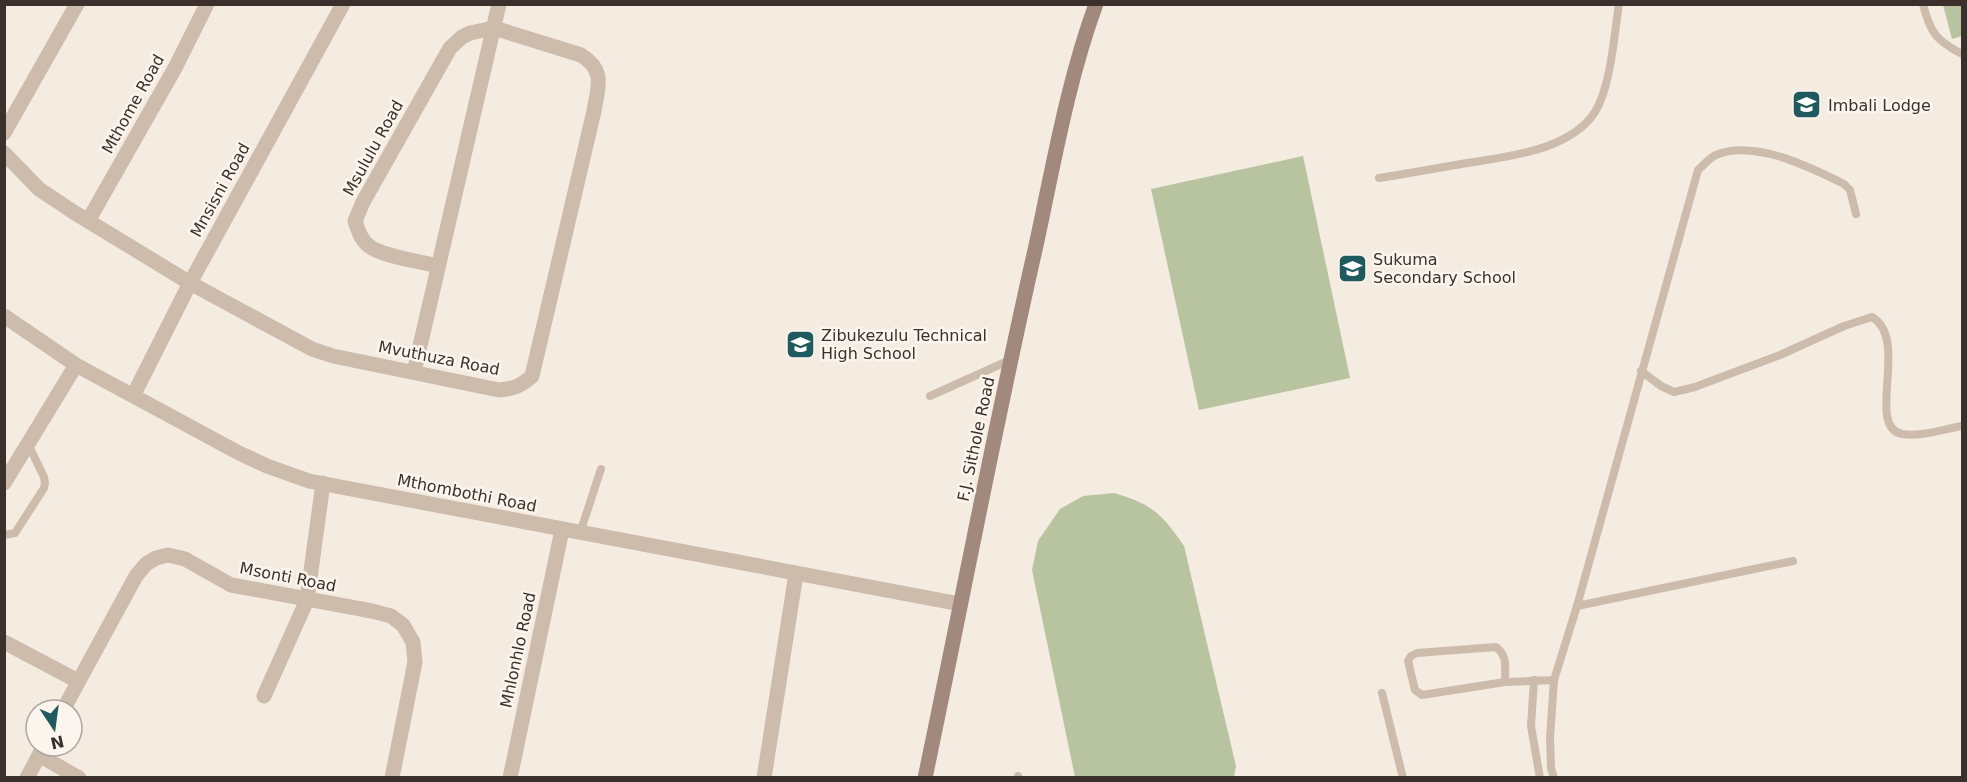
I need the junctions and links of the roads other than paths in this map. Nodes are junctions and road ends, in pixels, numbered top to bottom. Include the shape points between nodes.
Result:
1 (77, 4) edge
2 (207, 4) edge
3 (343, 4) edge
4 (499, 4) edge
5 (1096, 4) edge
6 (1619, 4) edge
7 (1923, 4) edge
8 (494, 28) junction
9 (1962, 54) edge
10 (4, 133) edge
11 (4, 153) edge
12 (1379, 178) dead end
13 (1856, 214) dead end
14 (88, 221) junction
15 (438, 266) junction
16 (190, 283) junction
17 (4, 316) edge
18 (1010, 360) junction
19 (76, 365) junction
20 (1641, 370) junction
21 (414, 372) junction
22 (134, 394) junction
23 (930, 396) dead end
24 (1962, 426) edge
25 (28, 444) junction
26 (601, 469) dead end
27 (4, 483) edge
28 (323, 483) junction
29 (562, 530) junction
30 (579, 534) junction
31 (4, 535) edge
32 (1793, 561) dead end
33 (796, 574) junction
34 (307, 600) junction
35 (960, 604) junction
36 (1577, 606) junction
37 (4, 642) edge
38 (1534, 680) junction
39 (1554, 680) junction
40 (78, 681) junction
41 (1506, 682) junction
42 (1382, 693) dead end
43 (264, 696) dead end
44 (69, 698) edge
45 (37, 758) edge
46 (51, 758) edge
47 (27, 777) edge
48 (78, 777) edge
49 (392, 777) edge
50 (510, 777) edge
51 (764, 777) edge
52 (925, 777) edge
53 (1403, 777) edge
54 (1540, 777) edge
55 (1554, 777) edge

1 - 10 street
2 - 14 street, Mthome Road
3 - 16 street, Mnsisni Road
4 - 8 street
5 - 18 street, F.J. Sithole Road via 1073,80
6 - 12 lane via 1604,92 1582,127 1560,141 1525,154
7 - 9 lane via 1928,25 1941,42
8 - 15 street
8 - 15 street, Msululu Road via 462,37 444,56 355,221 370,247
8 - 21 street, Mvuthuza Road via 581,55 592,62 598,80 594,111 532,376 512,389 499,390
11 - 14 street, Mvuthuza Road via 39,189
13 - 20 lane via 1850,190 1844,183 1798,162 1756,152 1725,152 1713,157 1698,170
14 - 16 street, Mvuthuza Road
15 - 21 street
16 - 21 street, Mvuthuza Road via 312,349
16 - 22 street, Mnsisni Road
17 - 19 street, Mthombothi Road
18 - 23 lane
18 - 35 street, F.J. Sithole Road
19 - 22 street, Mthombothi Road
19 - 25 street
20 - 24 lane via 1674,392 1872,317 1886,334 1890,356 1885,405 1887,421 1894,430 1915,434
20 - 36 lane
22 - 28 street, Mthombothi Road via 258,461
25 - 27 street
25 - 31 lane via 44,477 44,488 15,533
26 - 30 lane
28 - 29 street, Mthombothi Road
28 - 34 street
29 - 30 street, Mthombothi Road
29 - 50 street, Mhlonhlo Road
30 - 33 street, Mthombothi Road
32 - 36 lane
33 - 35 street, Mthombothi Road
33 - 51 street
34 - 40 street, Msonti Road via 231,585 184,559 168,555 156,558 136,576
34 - 43 street
34 - 49 street, Msonti Road via 391,616 403,625 413,642 415,662
35 - 52 street, F.J. Sithole Road
36 - 39 lane
37 - 40 street
38 - 39 lane
38 - 41 lane
38 - 54 lane via 1531,726
39 - 55 lane via 1550,738
40 - 44 street, Msonti Road
41 - 41 lane via 1422,695 1415,690 1408,661 1417,653 1496,647 1505,658
42 - 53 lane
45 - 47 street
46 - 48 street

